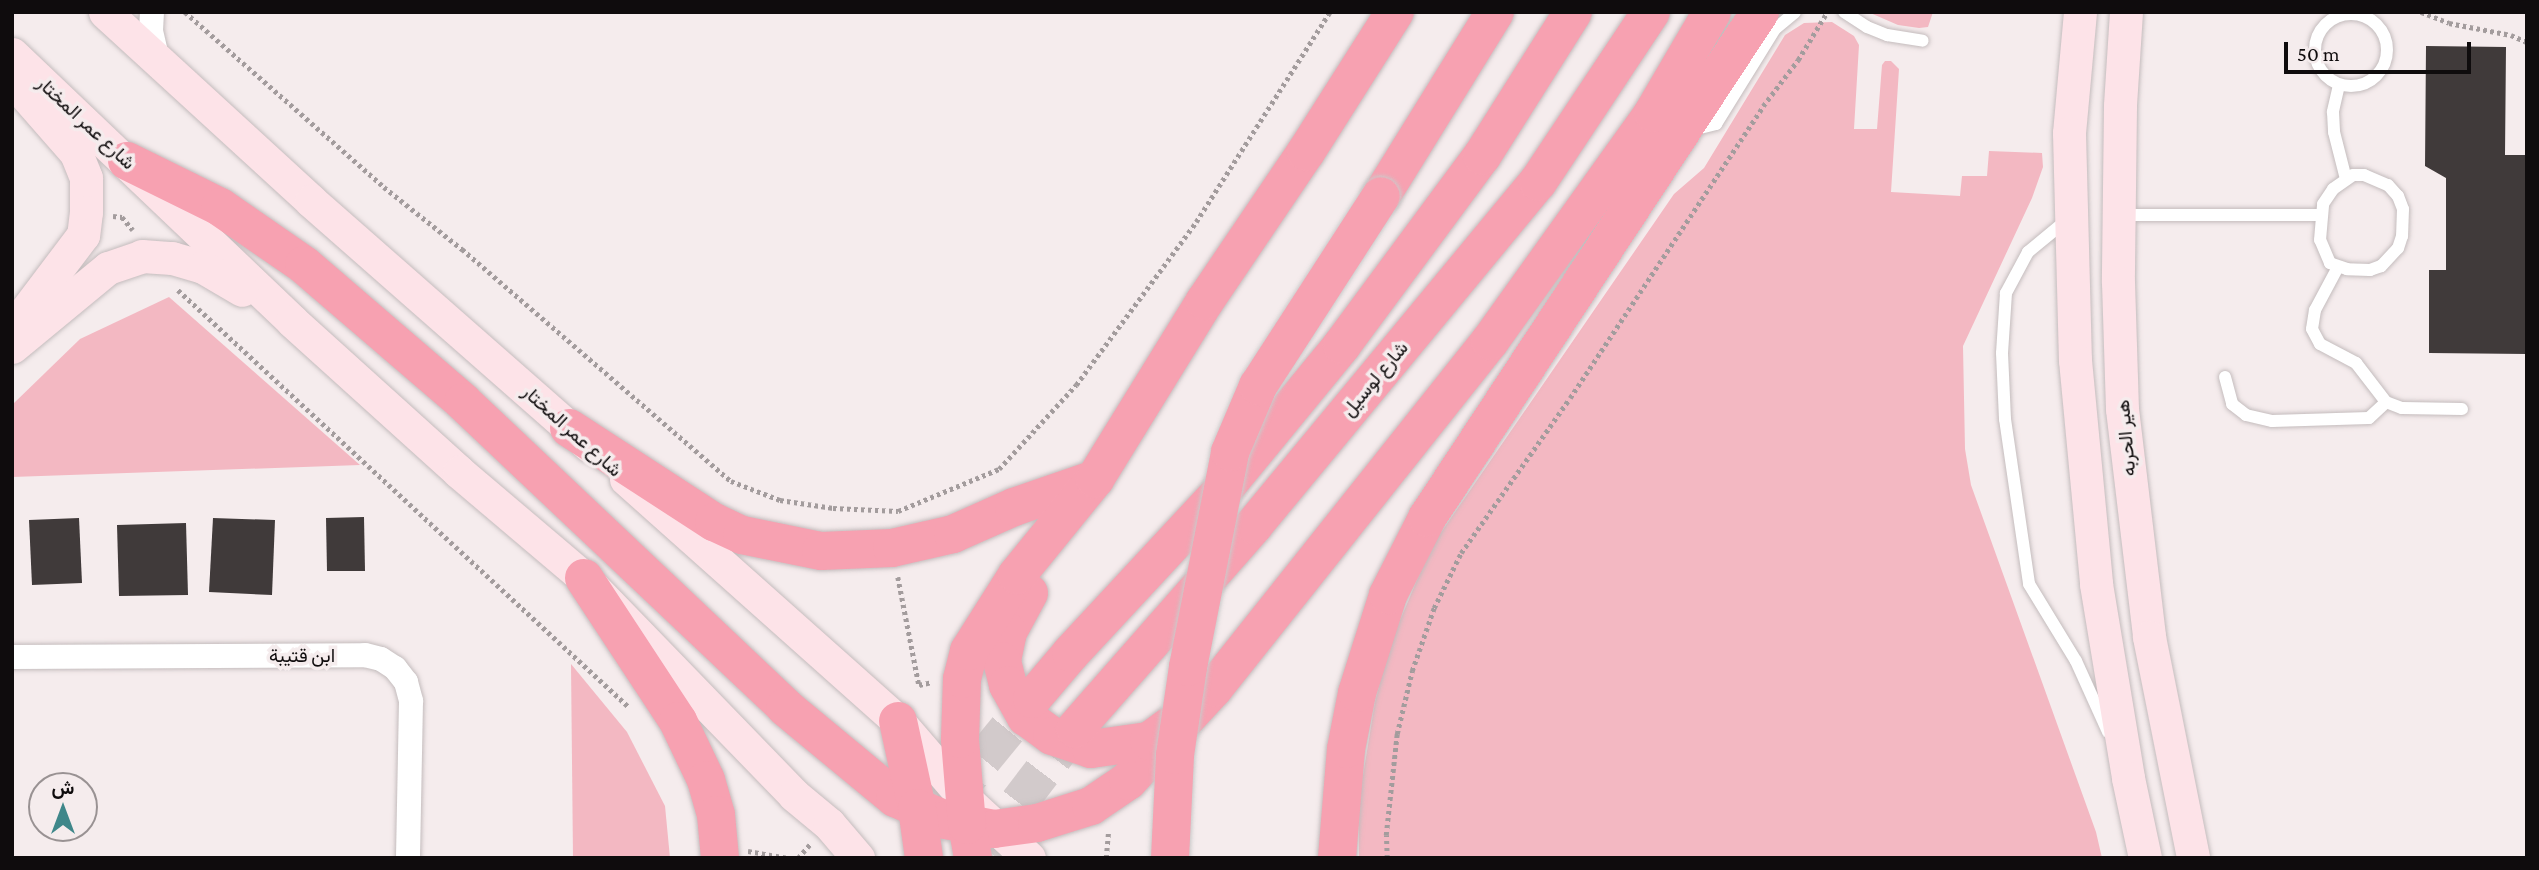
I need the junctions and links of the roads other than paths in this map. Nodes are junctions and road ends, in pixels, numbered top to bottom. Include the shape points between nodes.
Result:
1 (105, 12) edge
2 (152, 12) edge
3 (1395, 12) edge
4 (1495, 12) edge
5 (1573, 12) edge
6 (1651, 12) edge
7 (1712, 12) edge
8 (1760, 12) edge
9 (1795, 12) edge
10 (1844, 12) edge
11 (2080, 12) edge
12 (2126, 12) edge
13 (2364, 14) edge
14 (1923, 41) dead end
15 (12, 54) edge
16 (158, 61) junction
17 (12, 80) edge
18 (2339, 85) junction
19 (1682, 133) junction
20 (127, 161) junction
21 (2346, 179) junction
22 (2119, 215) junction
23 (2320, 215) junction
24 (2072, 217) junction
25 (2338, 267) junction
26 (292, 321) junction
27 (12, 329) edge
28 (12, 348) edge
29 (2225, 377) dead end
30 (2386, 402) junction
31 (2462, 409) dead end
32 (569, 428) junction
33 (1095, 479) junction
34 (1060, 525) junction
35 (584, 579) junction
36 (12, 657) edge
37 (1032, 699) tunnel mouth
38 (1195, 708) junction
39 (898, 721) junction
40 (1075, 729) tunnel mouth
41 (2129, 778) junction
42 (917, 808) junction
43 (975, 828) edge
44 (408, 858) edge
45 (720, 858) edge
46 (858, 858) edge
47 (924, 858) edge
48 (1029, 858) edge
49 (1170, 858) edge
50 (1337, 858) edge
51 (2145, 858) edge
52 (2193, 858) edge

1 - 16 main road, شارع عمر المختار
2 - 16 street
3 - 33 highway via 1205,301
4 - 49 highway, bridge via 1258,386 1230,452 1188,667 1175,755
5 - 37 highway via 1482,156 1342,345 1228,484
6 - 40 highway, شارع لوسيل via 1538,182 1254,525
7 - 38 highway via 1653,113 1490,341 1260,633
8 - 19 highway
9 - 19 lane via 1775,29 1716,124
10 - 14 lane via 1887,35
11 - 24 main road via 2068,133
12 - 22 main road, هير الحربه
13 - 18 lane via 2384,33 2388,46 2385,60 2363,82
13 - 18 lane via 2330,21 2318,32 2315,55 2323,75
15 - 20 main road, شارع عمر المختار
16 - 32 main road, شارع عمر المختار
17 - 27 main road via 76,153 86,178 83,235
18 - 21 lane via 2334,132
19 - 50 highway via 1427,518 1388,596 1350,726
20 - 26 main road, شارع عمر المختار
20 - 42 highway via 220,207 304,265 463,402 785,708 895,798
21 - 23 lane via 2333,190
21 - 25 lane via 2364,175 2388,185 2403,209 2402,236 2398,248 2381,266 2358,271
22 - 23 lane
22 - 24 main road
22 - 52 main road, هير الحربه via 2122,409 2132,509 2149,636
23 - 25 lane via 2325,257
24 - 41 main road via 2075,359 2095,571
24 - 41 lane via 2028,252 2006,293 2002,353 2005,419 2029,584 2076,661
25 - 30 lane via 2315,310 2312,329 2320,344 2356,363
26 - 28 main road via 203,267 142,256 108,268
26 - 35 main road, شارع عمر المختار
29 - 30 lane via 2232,404 2246,415 2272,421 2369,418
30 - 31 lane via 2402,408
32 - 33 highway via 695,511 742,535 821,551 892,548 953,534
32 - 39 main road, شارع عمر المختار
33 - 34 highway
34 - 38 highway via 1008,632 1002,661 1008,685 1026,717 1052,736 1091,749 1149,741
34 - 43 highway via 1017,575 969,651 962,679 960,739
35 - 45 highway via 678,721 706,780 716,815
35 - 46 main road, شارع عمر المختار
36 - 44 street, ابن قتيبة via 365,655 381,659 406,682 411,701
38 - 43 highway via 1128,781 1091,806 1037,823
39 - 42 highway
39 - 43 main road, شارع عمر المختار
41 - 51 main road
42 - 43 highway
42 - 47 highway
43 - 48 main road, شارع عمر المختار

